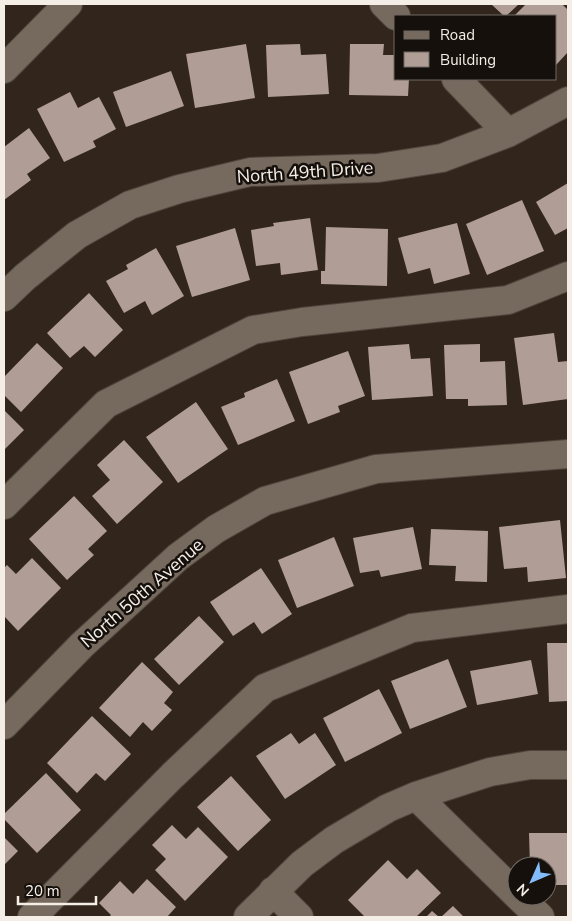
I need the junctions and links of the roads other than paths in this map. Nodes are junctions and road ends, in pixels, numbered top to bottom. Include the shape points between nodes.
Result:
1 (68, 4) edge
2 (384, 4) edge
3 (395, 15) edge
4 (4, 69) edge
5 (457, 80) edge
6 (568, 101) edge
7 (508, 133) junction
8 (568, 276) edge
9 (4, 297) edge
10 (568, 454) edge
11 (4, 505) edge
12 (568, 608) edge
13 (4, 725) edge
14 (568, 765) edge
15 (416, 796) junction
16 (507, 884) edge
17 (273, 891) junction
18 (529, 906) edge
19 (32, 917) edge
20 (248, 917) edge
21 (299, 917) edge
22 (540, 917) edge

1 - 4 street
2 - 3 street
5 - 7 street
6 - 7 street, North 49th Drive
7 - 9 street, North 49th Drive via 442,158 378,168 250,172 178,189 130,205 77,235
8 - 11 street via 508,300 253,330 106,404
10 - 13 street, North 50th Avenue via 376,469 265,501 216,529 178,557 82,645
12 - 19 street via 412,628 265,688
14 - 15 street via 530,765 490,772
15 - 16 street
15 - 17 street via 388,808 334,840
17 - 20 street
17 - 21 street
18 - 22 street

